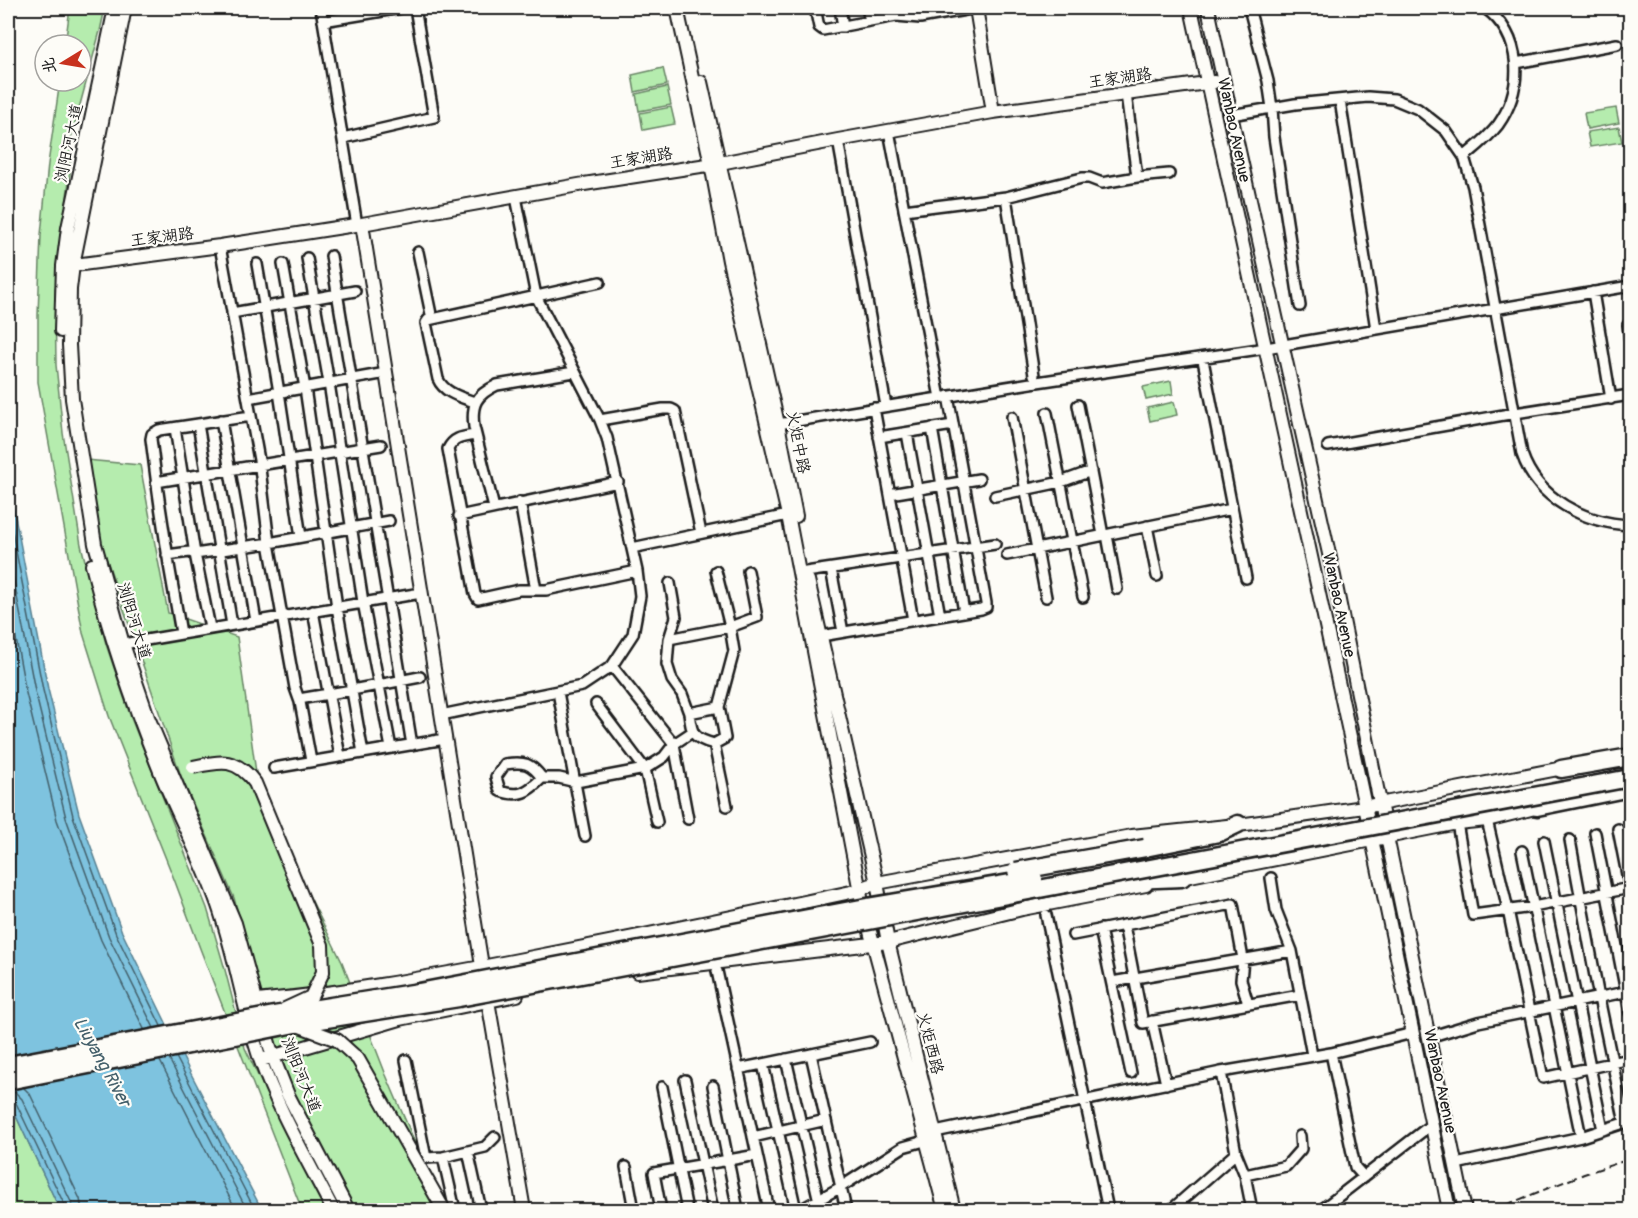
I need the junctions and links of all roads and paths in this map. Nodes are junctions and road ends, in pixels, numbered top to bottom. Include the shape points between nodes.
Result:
1 (115, 8) edge
2 (125, 8) edge
3 (321, 8) edge
4 (401, 8) edge
5 (415, 8) edge
6 (677, 8) edge
7 (684, 8) edge
8 (815, 8) edge
9 (840, 8) edge
10 (867, 8) edge
11 (918, 8) edge
12 (976, 8) edge
13 (1191, 8) edge
14 (1208, 8) edge
15 (1249, 8) edge
16 (1485, 8) edge
17 (946, 10) edge
18 (895, 12) edge
19 (920, 18) junction
20 (323, 21) junction
21 (870, 21) junction
22 (843, 27) junction
23 (1617, 44) dead end
24 (1516, 63) junction
25 (1224, 80) junction
26 (1207, 82) junction
27 (1126, 94) junction
28 (1340, 100) junction
29 (1272, 108) junction
30 (993, 112) junction
31 (1231, 115) junction
32 (890, 136) dead end
33 (343, 138) junction
34 (838, 140) junction
35 (1464, 158) junction
36 (715, 164) junction
37 (1169, 174) dead end
38 (1137, 177) junction
39 (516, 197) junction
40 (1006, 197) junction
41 (904, 210) junction
42 (360, 225) junction
43 (220, 246) junction
44 (418, 252) dead end
45 (331, 256) dead end
46 (307, 258) dead end
47 (257, 264) dead end
48 (283, 264) dead end
49 (68, 266) junction
50 (600, 282) dead end
51 (1630, 286) edge
52 (355, 291) dead end
53 (1593, 292) junction
54 (337, 294) junction
55 (536, 296) junction
56 (314, 298) junction
57 (289, 303) junction
58 (1300, 306) dead end
59 (264, 308) junction
60 (1497, 309) junction
61 (232, 314) junction
62 (432, 319) junction
63 (1628, 325) dead end
64 (1376, 329) junction
65 (1630, 341) edge
66 (1282, 345) junction
67 (1266, 348) junction
68 (1203, 360) dead end
69 (574, 372) junction
70 (386, 373) junction
71 (1035, 375) dead end
72 (352, 379) junction
73 (329, 383) junction
74 (305, 388) junction
75 (279, 392) junction
76 (1630, 395) edge
77 (944, 397) junction
78 (248, 398) junction
79 (1611, 399) junction
80 (474, 402) junction
81 (1078, 405) dead end
82 (886, 406) junction
83 (874, 408) junction
84 (1047, 413) dead end
85 (1515, 413) junction
86 (251, 416) junction
87 (1012, 417) dead end
88 (221, 420) junction
89 (600, 420) junction
90 (778, 423) junction
91 (198, 424) junction
92 (953, 425) junction
93 (174, 428) junction
94 (932, 428) junction
95 (907, 433) junction
96 (476, 435) junction
97 (879, 437) junction
98 (381, 446) dead end
99 (1328, 446) dead end
100 (363, 448) junction
101 (340, 453) junction
102 (315, 457) junction
103 (290, 461) junction
104 (260, 466) junction
105 (230, 470) junction
106 (1091, 471) junction
107 (207, 474) junction
108 (182, 478) junction
109 (979, 478) dead end
110 (964, 481) junction
111 (156, 482) junction
112 (618, 482) junction
113 (1061, 482) junction
114 (942, 485) junction
115 (917, 489) junction
116 (1026, 489) junction
117 (890, 494) junction
118 (995, 496) dead end
119 (520, 502) junction
120 (494, 508) junction
121 (1232, 508) junction
122 (792, 514) junction
123 (459, 516) junction
124 (389, 521) dead end
125 (375, 524) junction
126 (1147, 526) junction
127 (1630, 527) edge
128 (352, 528) junction
129 (326, 533) junction
130 (701, 534) junction
131 (1105, 535) junction
132 (302, 537) junction
133 (1073, 542) junction
134 (269, 543) junction
135 (995, 544) dead end
136 (976, 546) junction
137 (243, 547) junction
138 (632, 548) junction
139 (1037, 549) junction
140 (219, 550) junction
141 (954, 550) junction
142 (195, 554) junction
143 (929, 554) junction
144 (166, 555) junction
145 (1007, 555) dead end
146 (902, 558) junction
147 (831, 569) junction
148 (637, 571) junction
149 (716, 571) dead end
150 (748, 571) dead end
151 (806, 572) junction
152 (1157, 576) dead end
153 (1246, 578) dead end
154 (670, 583) dead end
155 (1117, 589) dead end
156 (536, 590) junction
157 (421, 593) junction
158 (1046, 597) dead end
159 (1083, 597) dead end
160 (387, 598) junction
161 (363, 602) junction
162 (337, 607) junction
163 (313, 611) junction
164 (964, 612) junction
165 (282, 616) junction
166 (940, 616) junction
167 (913, 620) junction
168 (256, 621) junction
169 (232, 624) junction
170 (730, 627) junction
171 (210, 628) junction
172 (843, 632) junction
173 (181, 633) junction
174 (820, 636) junction
175 (669, 639) junction
176 (123, 644) junction
177 (612, 666) junction
178 (420, 676) dead end
179 (401, 680) junction
180 (379, 685) junction
181 (352, 690) junction
182 (558, 692) junction
183 (328, 693) junction
184 (299, 699) junction
185 (596, 704) dead end
186 (719, 707) junction
187 (689, 713) junction
188 (441, 715) junction
189 (692, 732) junction
190 (445, 739) junction
191 (674, 744) junction
192 (714, 744) junction
193 (412, 745) junction
194 (391, 748) junction
195 (363, 753) junction
196 (1630, 753) edge
197 (340, 756) junction
198 (1630, 758) edge
199 (311, 761) junction
200 (274, 768) dead end
201 (1630, 768) edge
202 (645, 769) junction
203 (1561, 769) junction
204 (167, 776) junction
205 (542, 778) junction
206 (1630, 778) edge
207 (576, 782) junction
208 (1630, 788) edge
209 (1630, 795) edge
210 (1381, 804) junction
211 (727, 806) dead end
212 (1364, 807) junction
213 (1538, 807) junction
214 (688, 819) dead end
215 (1487, 820) junction
216 (657, 822) dead end
217 (1457, 823) junction
218 (1238, 824) junction
219 (1618, 829) dead end
220 (1595, 833) dead end
221 (585, 836) dead end
222 (1387, 837) junction
223 (1372, 840) junction
224 (1570, 840) dead end
225 (1544, 841) dead end
226 (1522, 851) dead end
227 (1182, 878) junction
228 (1271, 878) dead end
229 (877, 883) junction
230 (1630, 888) edge
231 (859, 890) junction
232 (1607, 893) junction
233 (1580, 898) junction
234 (1557, 903) junction
235 (1533, 907) junction
236 (1508, 910) junction
237 (865, 915) junction
238 (1046, 915) dead end
239 (1124, 925) junction
240 (1100, 929) junction
241 (1073, 934) dead end
242 (888, 942) junction
243 (874, 944) junction
244 (1292, 951) junction
245 (1243, 959) junction
246 (482, 967) junction
247 (717, 971) dead end
248 (1135, 978) junction
249 (1112, 982) junction
250 (1629, 992) edge
251 (1300, 995) junction
252 (1599, 998) junction
253 (250, 1001) junction
254 (488, 1001) junction
255 (1577, 1002) junction
256 (1248, 1004) junction
257 (1553, 1007) junction
258 (1530, 1012) junction
259 (1630, 1013) edge
260 (274, 1015) junction
261 (1152, 1021) junction
262 (296, 1024) junction
263 (1413, 1033) junction
264 (1429, 1037) junction
265 (870, 1041) dead end
266 (1331, 1053) junction
267 (811, 1054) junction
268 (1312, 1055) junction
269 (273, 1057) junction
270 (786, 1059) junction
271 (1630, 1059) edge
272 (261, 1060) junction
273 (406, 1060) dead end
274 (1612, 1063) junction
275 (763, 1064) junction
276 (8, 1065) edge
277 (1590, 1068) junction
278 (738, 1069) junction
279 (1221, 1072) junction
280 (1131, 1073) dead end
281 (1567, 1073) junction
282 (685, 1080) dead end
283 (8, 1081) edge
284 (1166, 1084) junction
285 (713, 1086) dead end
286 (662, 1088) dead end
287 (1086, 1100) junction
288 (826, 1120) junction
289 (1628, 1122) edge
290 (1432, 1124) junction
291 (801, 1126) junction
292 (1603, 1130) junction
293 (777, 1132) junction
294 (931, 1136) junction
295 (1300, 1136) dead end
296 (495, 1137) dead end
297 (753, 1137) junction
298 (1581, 1137) junction
299 (468, 1151) junction
300 (1236, 1153) junction
301 (757, 1155) junction
302 (443, 1157) junction
303 (727, 1160) junction
304 (1456, 1164) junction
305 (702, 1165) junction
306 (626, 1167) dead end
307 (678, 1169) junction
308 (1245, 1175) junction
309 (1364, 1177) junction
310 (841, 1187) junction
311 (818, 1200) junction
312 (333, 1210) edge
313 (348, 1210) edge
314 (444, 1210) edge
315 (455, 1210) edge
316 (481, 1210) edge
317 (524, 1210) edge
318 (634, 1210) edge
319 (661, 1210) edge
320 (687, 1210) edge
321 (713, 1210) edge
322 (738, 1210) edge
323 (769, 1210) edge
324 (798, 1210) edge
325 (820, 1210) edge
326 (846, 1210) edge
327 (945, 1210) edge
328 (954, 1210) edge
329 (1108, 1210) edge
330 (1171, 1210) edge
331 (1252, 1210) edge
332 (1321, 1210) edge
333 (1449, 1210) edge
334 (1466, 1210) edge

1 - 49 main road, 浏阳河大道 via 69,219
2 - 49 main road, 浏阳河大道
3 - 20 street
4 - 20 street
5 - 33 street via 434,117
6 - 36 main road
7 - 36 main road, 火炬中路
8 - 22 street via 822,30
9 - 22 street
10 - 21 street
11 - 19 street
12 - 17 street
12 - 30 main road
13 - 26 main road, Wanbao Avenue
14 - 25 main road, Wanbao Avenue
15 - 29 street
16 - 24 street via 1507,32
17 - 19 street
18 - 19 street
18 - 21 street
20 - 33 street
21 - 22 street
23 - 24 street
24 - 35 street via 1515,86 1499,123
25 - 26 main road, 王家湖路
25 - 31 main road, Wanbao Avenue
26 - 27 main road, 王家湖路
26 - 67 main road, Wanbao Avenue
27 - 30 main road, 王家湖路
27 - 38 street
28 - 29 street
28 - 35 street via 1394,99 1418,109 1446,130
28 - 64 street
29 - 31 street
29 - 58 street
30 - 34 main road, 王家湖路
31 - 66 main road, Wanbao Avenue
32 - 41 street
33 - 42 street
34 - 36 main road, 王家湖路
34 - 82 street
35 - 60 street
36 - 39 main road, 王家湖路
36 - 90 main road, 火炬中路
36 - 122 main road via 729,261
37 - 38 street
38 - 40 street via 1102,183 1082,178
39 - 42 main road, 王家湖路
39 - 55 street
40 - 41 street
40 - 71 street
41 - 77 street
42 - 43 main road, 王家湖路
42 - 70 main road
43 - 49 main road, 王家湖路
43 - 61 street
44 - 62 street
45 - 54 street
46 - 56 street
47 - 59 street
48 - 57 street
49 - 176 main road, 浏阳河大道 via 72,399 95,544
49 - 204 main road, 浏阳河大道 via 61,347 64,400 87,546 121,668
50 - 55 street
51 - 53 street
52 - 54 street
53 - 60 street
53 - 79 street
54 - 56 street
54 - 72 street
55 - 62 street
55 - 69 street
56 - 57 street
56 - 73 street
57 - 59 street
57 - 74 street
59 - 61 street
59 - 75 street
60 - 64 street
60 - 85 street
61 - 78 street
62 - 80 street via 426,323 441,387
63 - 65 street
64 - 66 street
66 - 67 street
66 - 210 main road, Wanbao Avenue
67 - 77 street
67 - 212 main road, Wanbao Avenue
68 - 121 street
69 - 80 street via 497,385
69 - 89 street
70 - 72 street
70 - 157 main road
72 - 73 street
72 - 100 street
73 - 74 street
73 - 101 street
74 - 75 street
74 - 102 street
75 - 78 street
75 - 103 street
76 - 79 street
77 - 82 street
77 - 92 street
78 - 86 street
79 - 85 street
80 - 96 street
81 - 106 street
82 - 83 street
83 - 90 street
83 - 97 street
84 - 113 street
85 - 99 street
85 - 127 street via 1522,454 1536,482 1574,512
86 - 88 street
86 - 104 street
87 - 116 street
88 - 91 street
88 - 105 street
89 - 112 street
89 - 130 street via 663,409 675,411
90 - 122 main road, 火炬中路
91 - 93 street
91 - 107 street
92 - 94 street
92 - 110 street
93 - 108 street
93 - 111 street via 152,434
94 - 95 street
94 - 114 street
95 - 97 street
95 - 115 street
96 - 120 street
96 - 123 street via 451,442 448,449
97 - 117 street
98 - 100 street
100 - 101 street
100 - 125 street
101 - 102 street
101 - 128 street
102 - 103 street
102 - 129 street
103 - 104 street
103 - 132 street
104 - 105 street
104 - 134 street
105 - 107 street
105 - 137 street
106 - 113 street
106 - 131 street
107 - 108 street
107 - 140 street
108 - 111 street
108 - 142 street
109 - 110 street
110 - 114 street
110 - 136 street
111 - 144 street
112 - 119 street
112 - 138 street
113 - 116 street
113 - 133 street
114 - 115 street
114 - 141 street
115 - 117 street
115 - 143 street
116 - 118 street
116 - 139 street
117 - 146 street
119 - 120 street
119 - 156 street
120 - 123 street
121 - 126 street
121 - 153 street
122 - 130 street
122 - 151 main road, 火炬中路
122 - 231 main road, 火炬西路
123 - 156 street via 478,598
124 - 125 street
125 - 128 street
125 - 160 street
126 - 131 street
126 - 152 street
128 - 129 street
128 - 161 street
129 - 132 street
129 - 162 street
130 - 138 street
131 - 133 street
131 - 155 street
132 - 134 street
133 - 139 street
133 - 159 street
134 - 137 street
134 - 165 street
135 - 136 street
136 - 141 street
136 - 164 street via 986,607
137 - 140 street
137 - 168 street
138 - 148 street
139 - 145 street
139 - 158 street
140 - 142 street
140 - 169 street
141 - 143 street
141 - 164 street
142 - 144 street
142 - 171 street
143 - 146 street
143 - 166 street
144 - 173 street
146 - 147 street
146 - 167 street
147 - 151 street
147 - 172 street
148 - 156 street
148 - 177 street via 640,596 633,634
149 - 170 street
150 - 170 street via 757,617
151 - 174 main road, 火炬中路
154 - 175 street via 676,616
157 - 160 street
157 - 188 main road
160 - 161 street
160 - 179 street
161 - 162 street
161 - 180 street
162 - 163 street
162 - 181 street
163 - 165 street
163 - 183 street
164 - 166 street
165 - 168 street
165 - 184 street
166 - 167 street
167 - 172 street
168 - 169 street
169 - 171 street
170 - 175 street
170 - 186 street via 734,651
171 - 173 street
172 - 174 street
173 - 176 street
174 - 229 main road, 火炬中路
175 - 187 street via 667,664
176 - 204 main road, 浏阳河大道
177 - 182 street via 582,686
177 - 191 street
178 - 179 street
179 - 180 street
179 - 193 street
180 - 181 street
180 - 194 street
181 - 183 street
181 - 195 street
182 - 188 street
182 - 207 street
183 - 184 street
183 - 197 street
184 - 199 street
185 - 202 street
186 - 187 street
186 - 192 street via 725,738
187 - 189 street
188 - 190 main road
189 - 191 street
189 - 192 street via 702,741
190 - 193 street
190 - 246 main road
191 - 202 street via 664,757
191 - 214 street
192 - 211 street
193 - 194 street
194 - 195 street
195 - 197 street
196 - 203 main road
197 - 199 street
198 - 203 highway
199 - 200 street
201 - 237 highway, bridge
202 - 207 street
202 - 216 street
203 - 210 main road
204 - 253 main road, 浏阳河大道 via 224,920
204 - 260 main road, bridge via 193,767 229,762 248,773 255,783 322,945 323,972 311,997
205 - 205 street via 534,766 518,762 505,764 496,777 500,791 512,795 529,790
205 - 207 street
206 - 237 highway, bridge
207 - 221 street
208 - 213 highway
209 - 213 main road
210 - 212 main road
210 - 222 main road, Wanbao Avenue
212 - 218 main road
212 - 223 main road, Wanbao Avenue
213 - 215 main road
215 - 217 main road
215 - 236 street
217 - 222 main road
217 - 236 street via 1473,915
218 - 229 main road via 1132,836
218 - 237 highway, bridge via 1219,833 1145,848 892,894
219 - 230 street
220 - 232 street
222 - 223 main road
222 - 264 main road, Wanbao Avenue
223 - 227 main road
223 - 263 main road, Wanbao Avenue
224 - 233 street
225 - 234 street
226 - 235 street
227 - 237 highway, bridge via 1132,880 909,921
227 - 242 main road via 1022,909
228 - 244 street via 1276,910
229 - 231 main road
229 - 242 main road, 火炬西路
230 - 232 street
231 - 243 main road, 火炬西路
231 - 246 main road
232 - 233 street
232 - 250 street
233 - 234 street
233 - 252 street
234 - 235 street
234 - 255 street
235 - 236 street
235 - 257 street
236 - 258 street
237 - 260 highway, bridge
237 - 262 highway, bridge via 459,998
238 - 287 street
239 - 240 street
239 - 245 street via 1233,904
239 - 248 street
240 - 241 street
240 - 249 street
242 - 243 main road
242 - 294 main road, 火炬西路
243 - 254 main road via 621,974
243 - 294 main road, 火炬西路
244 - 245 street
244 - 251 street
245 - 248 street
245 - 256 street via 1241,980
246 - 253 main road via 384,985
246 - 254 main road
247 - 278 street
248 - 249 street
248 - 261 street via 1143,1023
249 - 280 street
250 - 252 street
250 - 259 street
251 - 256 street
251 - 268 street
252 - 255 street
252 - 274 street
253 - 269 main road, 浏阳河大道
253 - 272 main road, 浏阳河大道
254 - 269 main road via 400,1019
254 - 317 main road
255 - 257 street
255 - 277 street
256 - 261 street
257 - 258 street
257 - 281 street
258 - 264 street
258 - 281 street via 1543,1078
260 - 276 highway, bridge
261 - 284 street
262 - 283 highway, bridge
262 - 314 main road, bridge via 337,1040 358,1059
263 - 266 street
263 - 290 main road, Wanbao Avenue
264 - 304 main road, Wanbao Avenue
265 - 267 street
266 - 268 street
266 - 309 street via 1355,1167
267 - 270 street
267 - 288 street
268 - 279 street
269 - 272 main road
269 - 313 main road, 浏阳河大道 via 288,1095
270 - 275 street
270 - 291 street
271 - 274 street
272 - 312 main road, 浏阳河大道
273 - 302 street via 426,1158
274 - 277 street
274 - 289 street
275 - 278 street
275 - 293 street
277 - 281 street
277 - 292 street
278 - 297 street
279 - 284 street
279 - 300 street
281 - 298 street
282 - 305 street
284 - 287 street
285 - 303 street
286 - 307 street
287 - 294 street
287 - 329 street
288 - 291 street
288 - 310 street
289 - 292 street
290 - 309 street
290 - 333 main road, Wanbao Avenue
291 - 293 street
291 - 311 street
292 - 298 street
293 - 297 street
293 - 324 street
294 - 310 street via 903,1147
294 - 327 main road, 火炬西路
294 - 328 main road, 火炬西路
295 - 308 street via 1302,1149 1286,1167
296 - 299 street via 485,1147
297 - 301 street
298 - 304 street
299 - 302 street
299 - 316 street
300 - 308 street
300 - 330 street
301 - 303 street
301 - 323 street
302 - 315 street
303 - 305 street
303 - 322 street
304 - 334 main road, Wanbao Avenue
305 - 307 street
305 - 321 street
306 - 318 street
307 - 319 street via 654,1173
307 - 320 street
308 - 331 street
309 - 332 street
310 - 311 street
310 - 326 street
311 - 324 street
311 - 325 street

